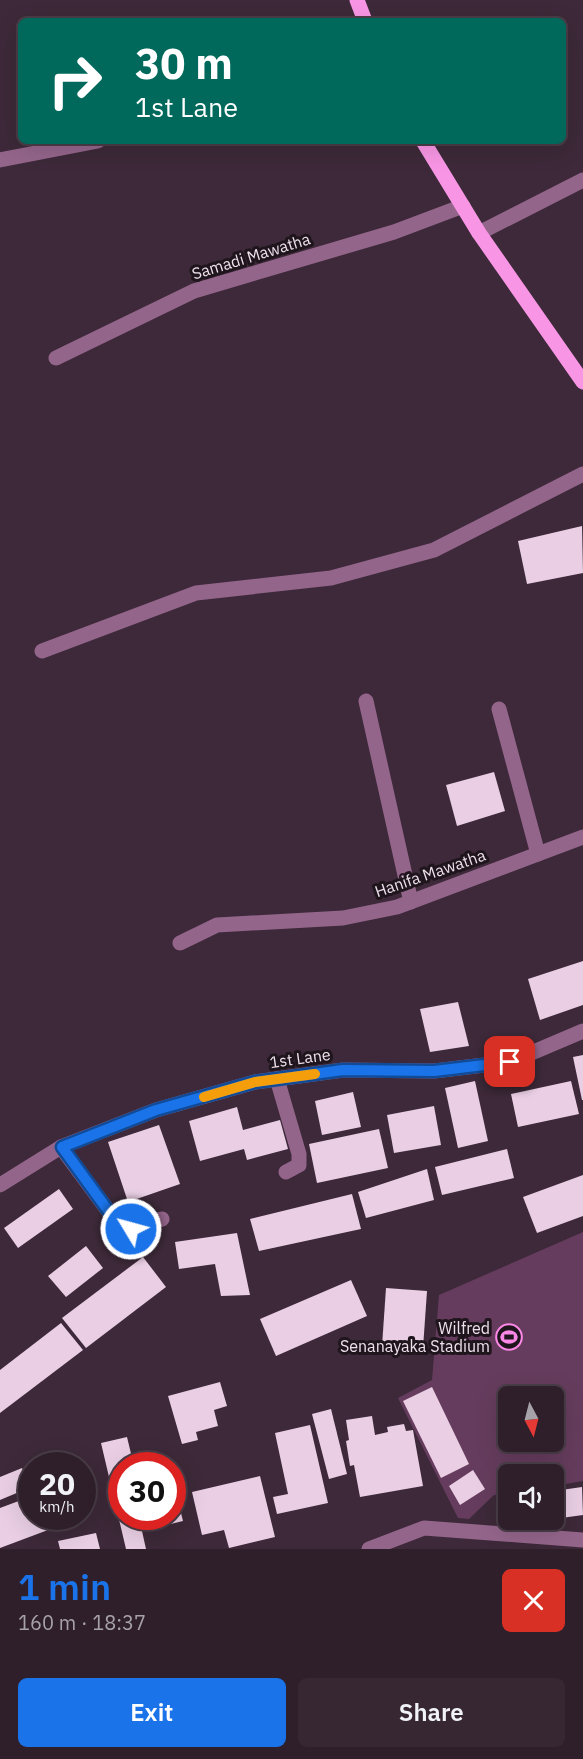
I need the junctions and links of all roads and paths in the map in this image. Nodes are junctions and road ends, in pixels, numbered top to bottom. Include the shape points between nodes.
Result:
1 (357, 0) edge
2 (364, 18) edge
3 (83, 144) edge
4 (425, 144) edge
5 (0, 160) edge
6 (583, 180) edge
7 (463, 206) junction
8 (479, 233) junction
9 (56, 358) dead end
10 (583, 382) edge
11 (583, 474) edge
12 (42, 651) dead end
13 (366, 701) dead end
14 (499, 709) dead end
15 (583, 837) edge
16 (538, 854) junction
17 (411, 902) junction
18 (180, 943) dead end
19 (583, 1031) edge
20 (277, 1079) junction
21 (62, 1147) junction
22 (286, 1172) dead end
23 (0, 1185) edge
24 (162, 1219) dead end
25 (583, 1540) edge
26 (369, 1549) edge

1 - 2 main road
3 - 5 street
4 - 7 main road
6 - 8 street
7 - 8 main road
7 - 9 street, Samadi Mawatha via 394,232 194,291
8 - 10 main road
11 - 12 street via 434,550 331,578 195,593
13 - 17 street
14 - 16 street
15 - 16 street, Hanifa Mawatha
16 - 17 street, Hanifa Mawatha
17 - 18 street, Hanifa Mawatha via 343,918 217,925
19 - 20 street, 1st Lane via 510,1062 434,1071 343,1070
20 - 21 street, 1st Lane via 156,1110
20 - 22 street via 299,1154 299,1165
21 - 23 street, 1st Lane
21 - 24 street via 115,1220 131,1229
25 - 26 street via 424,1528

